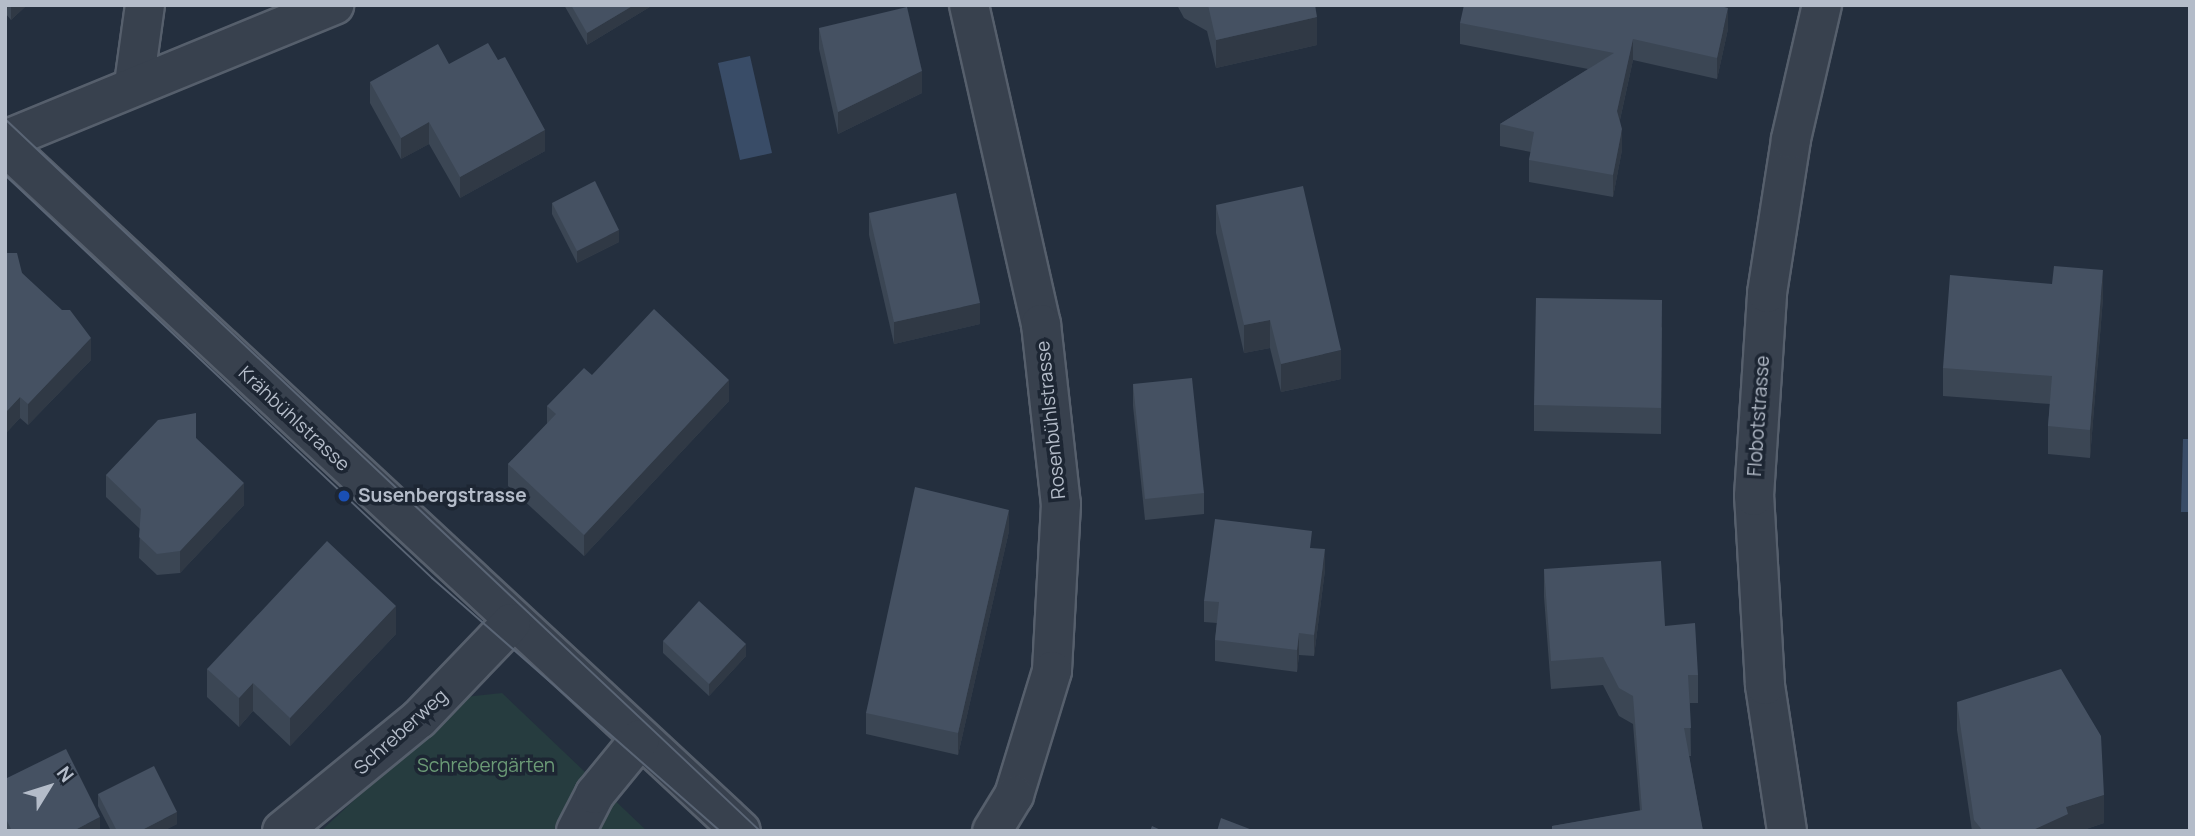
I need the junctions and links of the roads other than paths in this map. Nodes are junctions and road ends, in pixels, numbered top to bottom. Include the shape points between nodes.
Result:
1 (145, 5) edge
2 (334, 5) edge
3 (969, 5) edge
4 (1822, 5) edge
5 (134, 84) junction
6 (5, 140) edge
7 (5, 146) edge
8 (511, 623) junction
9 (640, 739) junction
10 (282, 831) edge
11 (576, 831) edge
12 (741, 831) edge
13 (992, 831) edge
14 (1787, 831) edge

1 - 5 street
2 - 5 street via 217,58
3 - 13 street, Rosenbühlstrasse via 1041,324 1061,504 1052,671 1014,795
4 - 14 street, Flobotstrasse via 1791,139 1767,293 1754,496 1765,685
5 - 6 street
7 - 8 street, Krähbühlstrasse
8 - 9 street, Krähbühlstrasse
8 - 10 street, Schreberweg via 419,719
9 - 11 street via 595,794
9 - 12 street, Krähbühlstrasse

